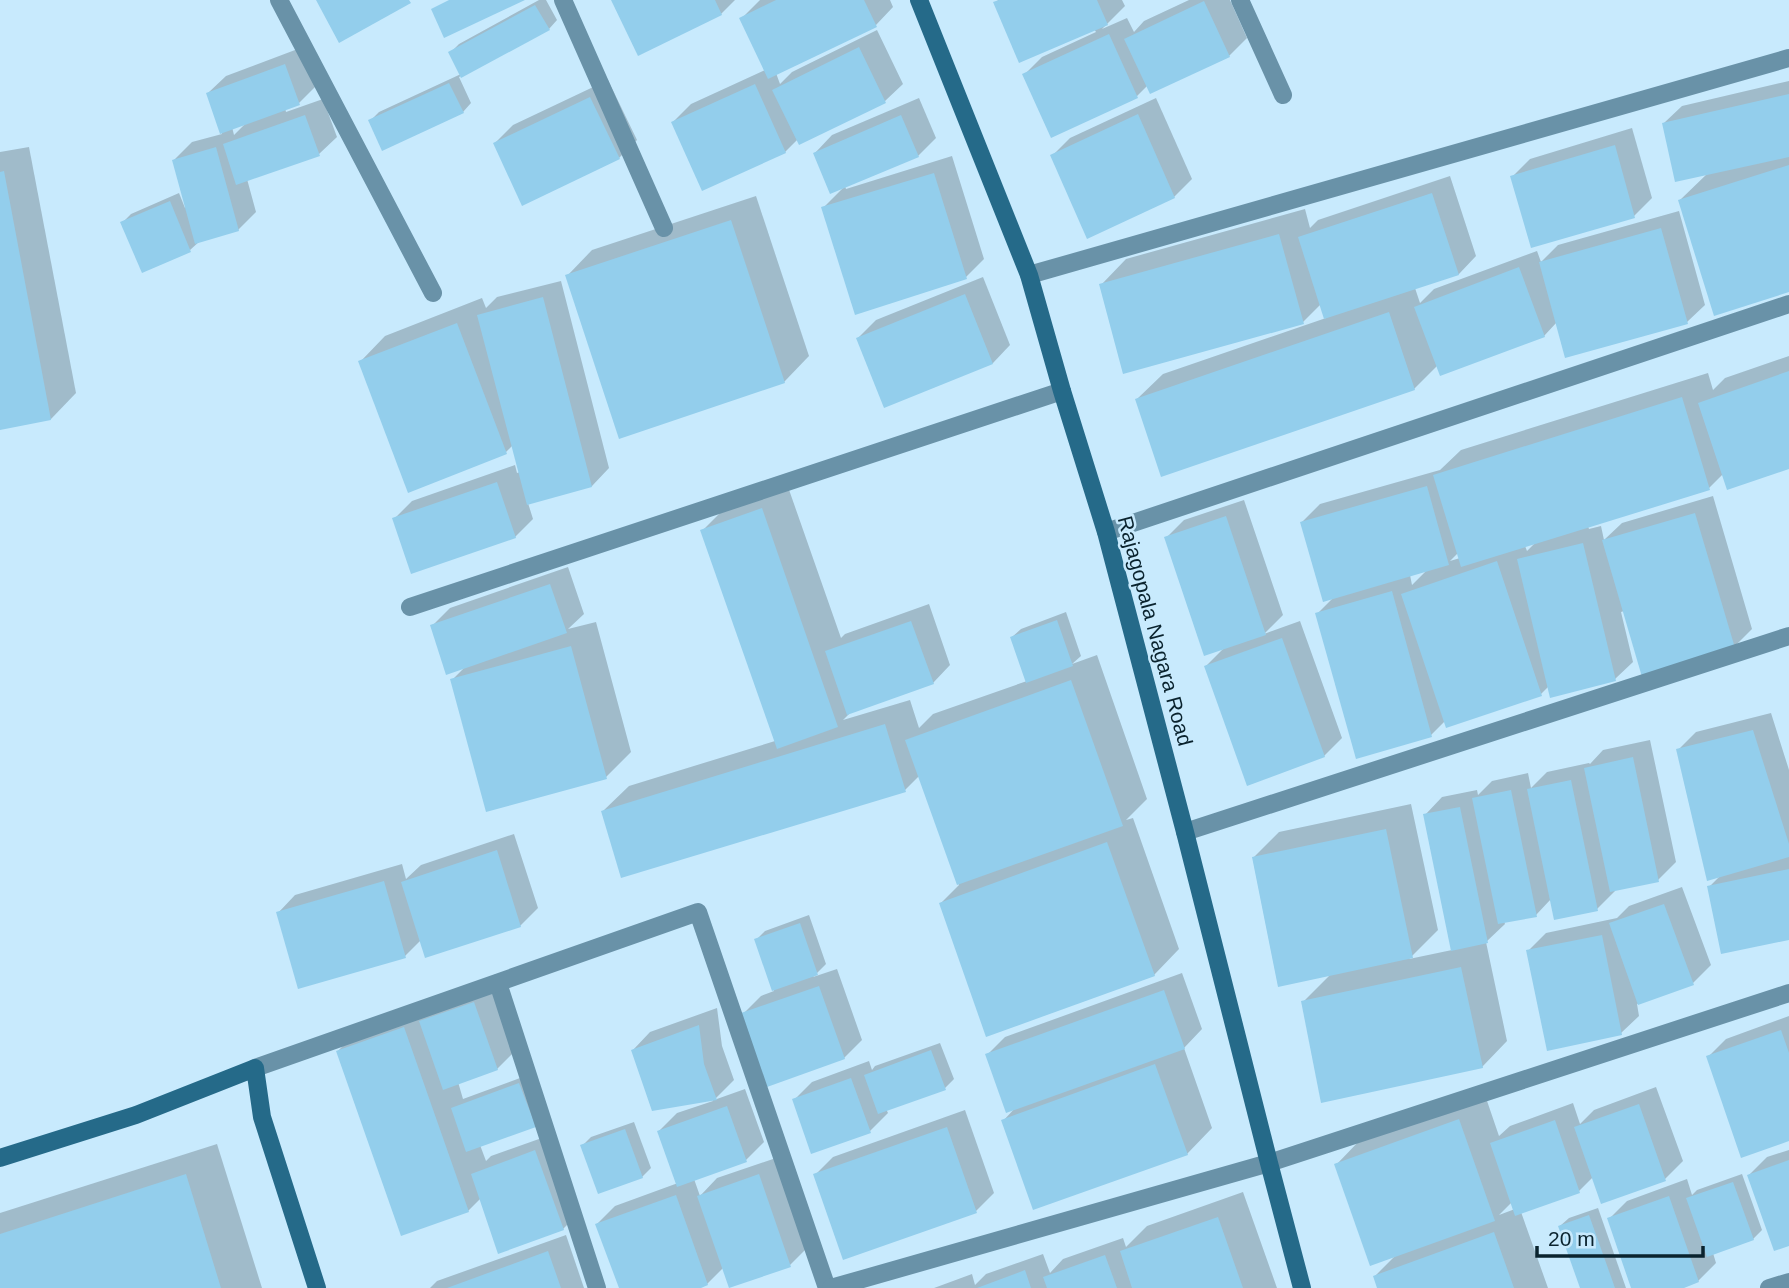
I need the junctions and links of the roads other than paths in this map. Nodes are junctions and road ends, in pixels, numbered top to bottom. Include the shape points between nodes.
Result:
1 (279, 0) edge
2 (563, 0) edge
3 (919, 0) edge
4 (1240, 0) edge
5 (1789, 58) edge
6 (1283, 95) dead end
7 (664, 228) dead end
8 (1029, 275) junction
9 (433, 293) dead end
10 (1789, 303) edge
11 (1062, 391) junction
12 (1106, 532) junction
13 (410, 607) dead end
14 (1789, 636) edge
15 (1185, 832) junction
16 (498, 983) junction
17 (1789, 993) edge
18 (255, 1068) junction
19 (0, 1158) edge
20 (1269, 1163) junction
21 (1789, 1282) edge
22 (317, 1288) edge
23 (597, 1288) edge
24 (829, 1288) edge
25 (1302, 1288) edge
26 (1769, 1288) edge

1 - 9 street
2 - 7 street
3 - 8 street, Rajagopala Nagara Road
4 - 6 street
5 - 8 street
8 - 11 street, Rajagopala Nagara Road
10 - 12 street
11 - 12 street, Rajagopala Nagara Road
11 - 13 street
12 - 15 street, Rajagopala Nagara Road
14 - 15 street
15 - 20 street, Rajagopala Nagara Road
16 - 18 street
16 - 23 street
16 - 24 street via 698,912
17 - 20 street
18 - 19 street via 136,1115
18 - 22 street via 262,1116
20 - 24 street
20 - 25 street, Rajagopala Nagara Road
21 - 26 street

